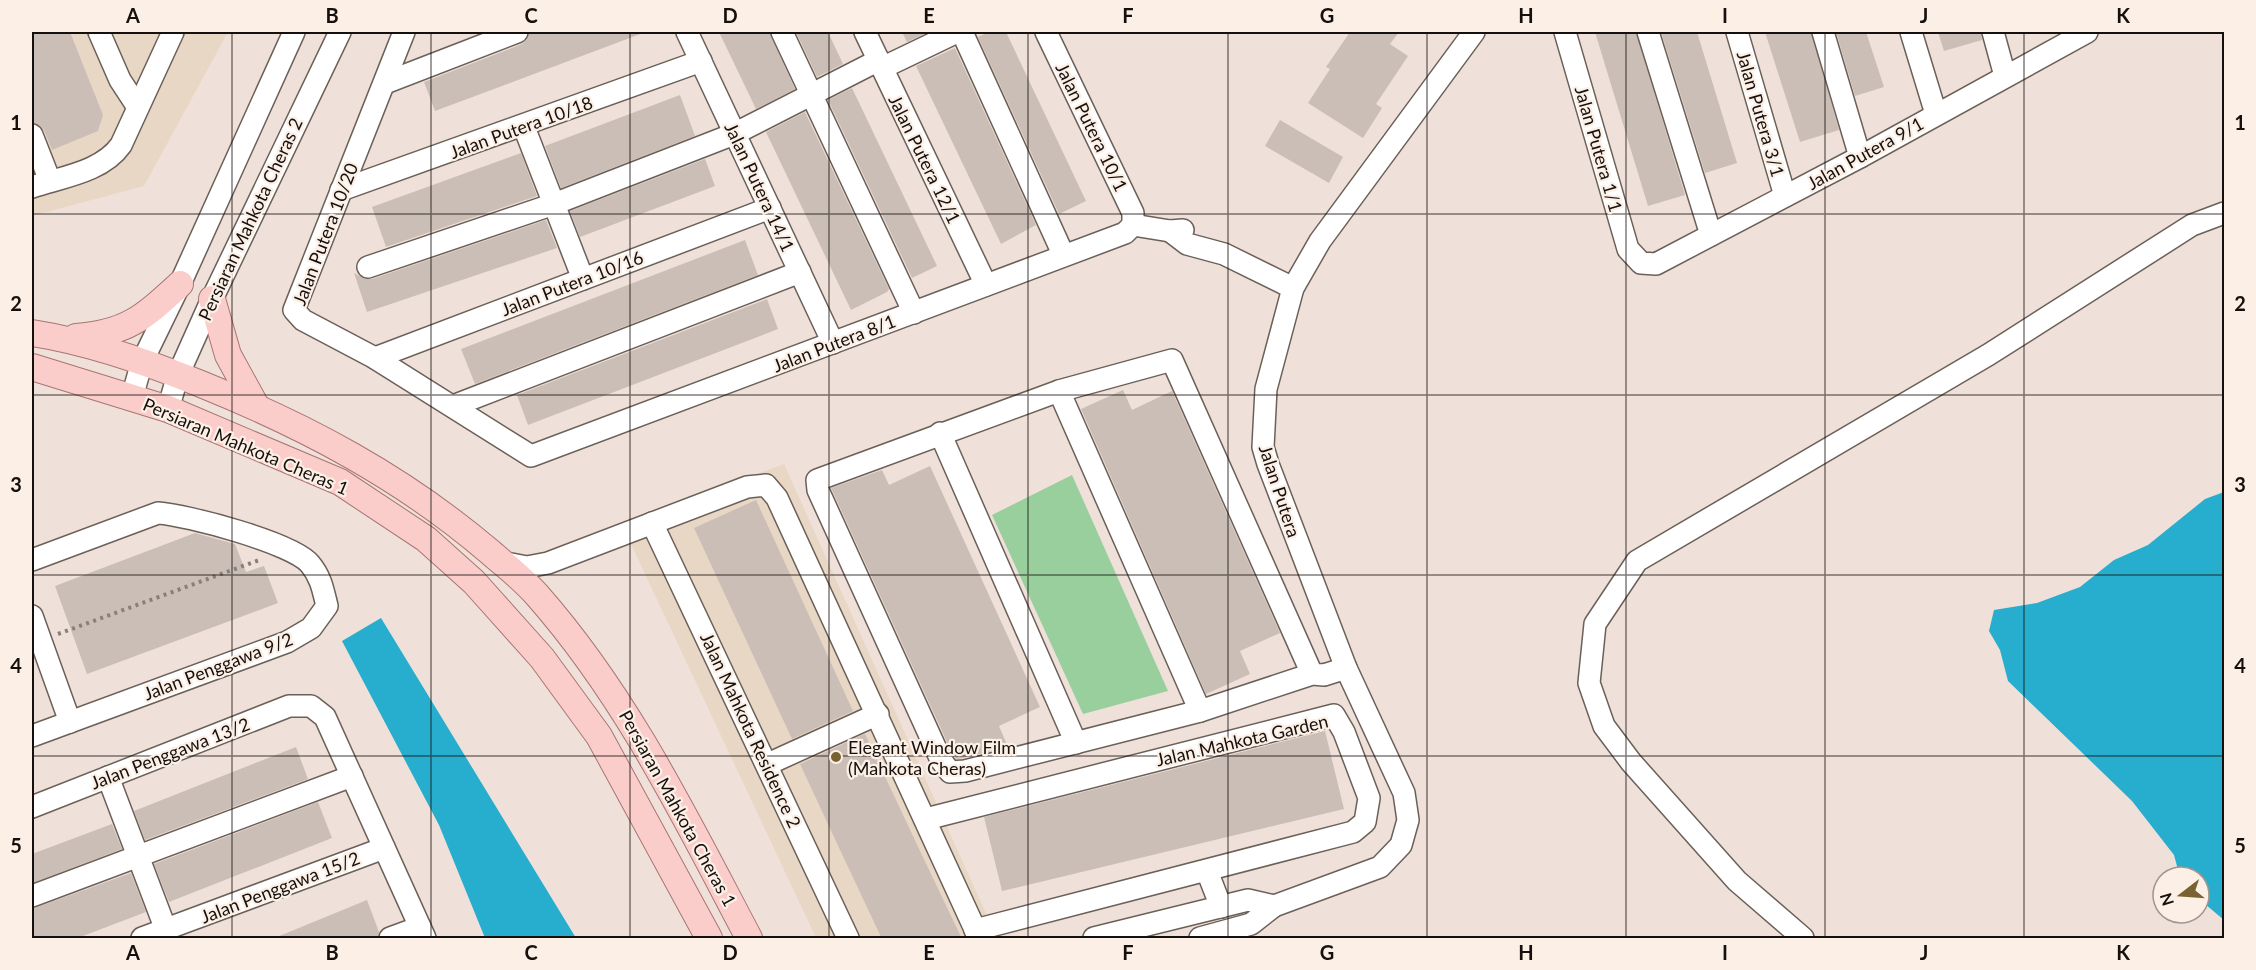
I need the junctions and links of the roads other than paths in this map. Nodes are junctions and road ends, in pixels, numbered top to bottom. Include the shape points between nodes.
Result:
1 (99, 32) edge
2 (173, 32) edge
3 (294, 32) edge
4 (340, 32) edge
5 (404, 32) edge
6 (517, 32) edge
7 (687, 32) edge
8 (782, 32) edge
9 (865, 32) edge
10 (957, 32) edge
11 (962, 32) edge
12 (1046, 32) edge
13 (1474, 32) edge
14 (1565, 32) edge
15 (1648, 32) edge
16 (1737, 32) edge
17 (1823, 32) edge
18 (1911, 32) edge
19 (1992, 32) edge
20 (2080, 33) edge
21 (701, 62) junction
22 (880, 64) junction
23 (2005, 76) junction
24 (385, 83) junction
25 (811, 94) junction
26 (137, 106) junction
27 (1935, 114) junction
28 (524, 127) junction
29 (734, 134) junction
30 (32, 135) edge
31 (1860, 157) junction
32 (41, 184) edge
33 (341, 190) junction
34 (1785, 196) junction
35 (554, 204) junction
36 (770, 208) junction
37 (2224, 213) edge
38 (1133, 225) junction
39 (1711, 235) junction
40 (1063, 255) junction
41 (1641, 263) joint
42 (368, 267) dead end
43 (800, 272) junction
44 (584, 279) junction
45 (180, 284) junction
46 (986, 285) junction
47 (1293, 288) junction
48 (212, 299) junction
49 (914, 313) junction
50 (32, 333) edge
51 (64, 338) junction
52 (833, 343) junction
53 (375, 358) junction
54 (142, 362) junction
55 (32, 367) edge
56 (178, 375) junction
57 (1059, 391) junction
58 (132, 397) junction
59 (256, 406) junction
60 (453, 406) junction
61 (168, 410) junction
62 (940, 433) junction
63 (531, 456) joint
64 (652, 523) junction
65 (32, 560) edge
66 (501, 562) junction
67 (32, 616) edge
68 (1344, 663) junction
69 (1312, 674) junction
70 (1200, 711) junction
71 (878, 714) junction
72 (70, 722) junction
73 (32, 736) edge
74 (1076, 743) junction
75 (768, 764) junction
76 (352, 776) junction
77 (108, 777) junction
78 (32, 807) edge
79 (926, 819) junction
80 (384, 848) junction
81 (138, 856) junction
82 (1208, 872) junction
83 (32, 896) edge
84 (1274, 906) junction
85 (1221, 907) junction
86 (178, 931) edge
87 (423, 933) edge
88 (1137, 933) edge
89 (977, 934) edge
90 (1101, 938) edge
91 (142, 939) edge
92 (390, 939) edge
93 (709, 939) edge
94 (749, 939) edge
95 (848, 939) edge
96 (1200, 939) edge
97 (1803, 939) edge

1 - 26 street via 120,80
2 - 26 street
3 - 45 street, Persiaran Mahkota Cheras 2
4 - 48 street, Persiaran Mahkota Cheras 2
5 - 24 street, Jalan Putera 10/20
6 - 24 street
7 - 21 street, Jalan Putera 14/1
8 - 25 street
9 - 22 street, Jalan Putera 12/1
10 - 22 street
11 - 40 street
12 - 38 street, Jalan Putera 10/1 via 1133,213
13 - 47 street, Jalan Putera via 1320,241
14 - 41 street, Jalan Putera 1/1 via 1628,249
15 - 39 street
16 - 34 street, Jalan Putera 3/1
17 - 31 street
18 - 27 street
19 - 23 street
20 - 23 street, Jalan Putera 9/1
21 - 28 street, Jalan Putera 10/18
21 - 29 street, Jalan Putera 14/1
22 - 25 street
22 - 46 street, Jalan Putera 12/1
23 - 27 street, Jalan Putera 9/1
24 - 33 street, Jalan Putera 10/20
25 - 29 street
25 - 49 street
26 - 32 street via 112,157 100,165
27 - 31 street, Jalan Putera 9/1
28 - 33 street, Jalan Putera 10/18
28 - 35 street
29 - 35 street
29 - 36 street, Jalan Putera 14/1
30 - 32 street
31 - 34 street, Jalan Putera 9/1
33 - 53 street, Jalan Putera 10/20 via 294,310 303,321
34 - 39 street, Jalan Putera 9/1
35 - 42 street
35 - 44 street
36 - 43 street, Jalan Putera 14/1
36 - 44 street, Jalan Putera 10/16
37 - 97 street via 2192,225 1988,355 1637,561 1595,624 1589,683 1604,726 1737,881
38 - 40 street, Jalan Putera 8/1 via 1125,233
38 - 47 street via 1170,231 1187,244 1224,254
39 - 41 street, Jalan Putera 9/1 via 1656,264
40 - 46 street, Jalan Putera 8/1
43 - 52 street, Jalan Putera 14/1
43 - 60 street
44 - 53 street, Jalan Putera 10/16
45 - 51 main road via 148,314 128,326 105,334
45 - 54 street, Persiaran Mahkota Cheras 2
46 - 49 street, Jalan Putera 8/1
47 - 68 street, Jalan Putera via 1266,389 1263,447
48 - 56 street, Persiaran Mahkota Cheras 2
48 - 59 main road via 228,355
49 - 52 street, Jalan Putera 8/1
50 - 51 main road, Persiaran Mahkota Cheras 1
51 - 54 main road, Persiaran Mahkota Cheras 1
52 - 63 street, Jalan Putera 8/1
53 - 60 street, Jalan Putera 10/20
54 - 56 main road, Persiaran Mahkota Cheras 1
54 - 58 street, Persiaran Mahkota Cheras 2
55 - 58 main road, Persiaran Mahkota Cheras 1
56 - 59 main road, Persiaran Mahkota Cheras 1
56 - 61 street, Persiaran Mahkota Cheras 2
57 - 62 street
57 - 69 street via 1172,360
57 - 70 street
58 - 61 main road, Persiaran Mahkota Cheras 1
59 - 66 main road, Persiaran Mahkota Cheras 1 via 339,446 451,519
60 - 63 street, Jalan Putera 10/20
61 - 93 main road, Persiaran Mahkota Cheras 1 via 340,482 426,539 474,582 542,658 599,736
62 - 74 street
62 - 74 street via 827,474 817,480 818,490 941,760 950,772
64 - 66 street via 548,563 526,567
64 - 71 street via 747,487 766,485 777,498
64 - 75 street, Jalan Mahkota Residence 2
65 - 72 street, Jalan Penggawa 9/2 via 158,513 180,514 290,549 309,562 322,582 327,606 311,628 287,642
66 - 94 main road, Persiaran Mahkota Cheras 1 via 535,593 569,633 630,718
67 - 72 street
68 - 69 street via 1321,666
68 - 84 street, Jalan Putera via 1404,793 1408,819 1405,833 1392,857 1380,867
69 - 70 street
70 - 74 street
71 - 75 street
71 - 79 street
72 - 73 street, Jalan Penggawa 9/2
75 - 95 street, Jalan Mahkota Residence 2
76 - 77 street, Jalan Penggawa 13/2 via 325,717 311,706 290,706
76 - 80 street
76 - 81 street
77 - 78 street, Jalan Penggawa 13/2
77 - 81 street
79 - 82 street, Jalan Mahkota Garden via 1334,715 1369,798 1365,822 1353,832
79 - 89 street
80 - 86 street, Jalan Penggawa 15/2
80 - 87 street
81 - 83 street
81 - 86 street
82 - 85 street
82 - 89 street, Jalan Mahkota Garden
84 - 85 street via 1248,900
84 - 96 street, Jalan Putera via 1251,924
85 - 88 street
86 - 91 street, Jalan Penggawa 15/2
87 - 92 street
88 - 90 street

